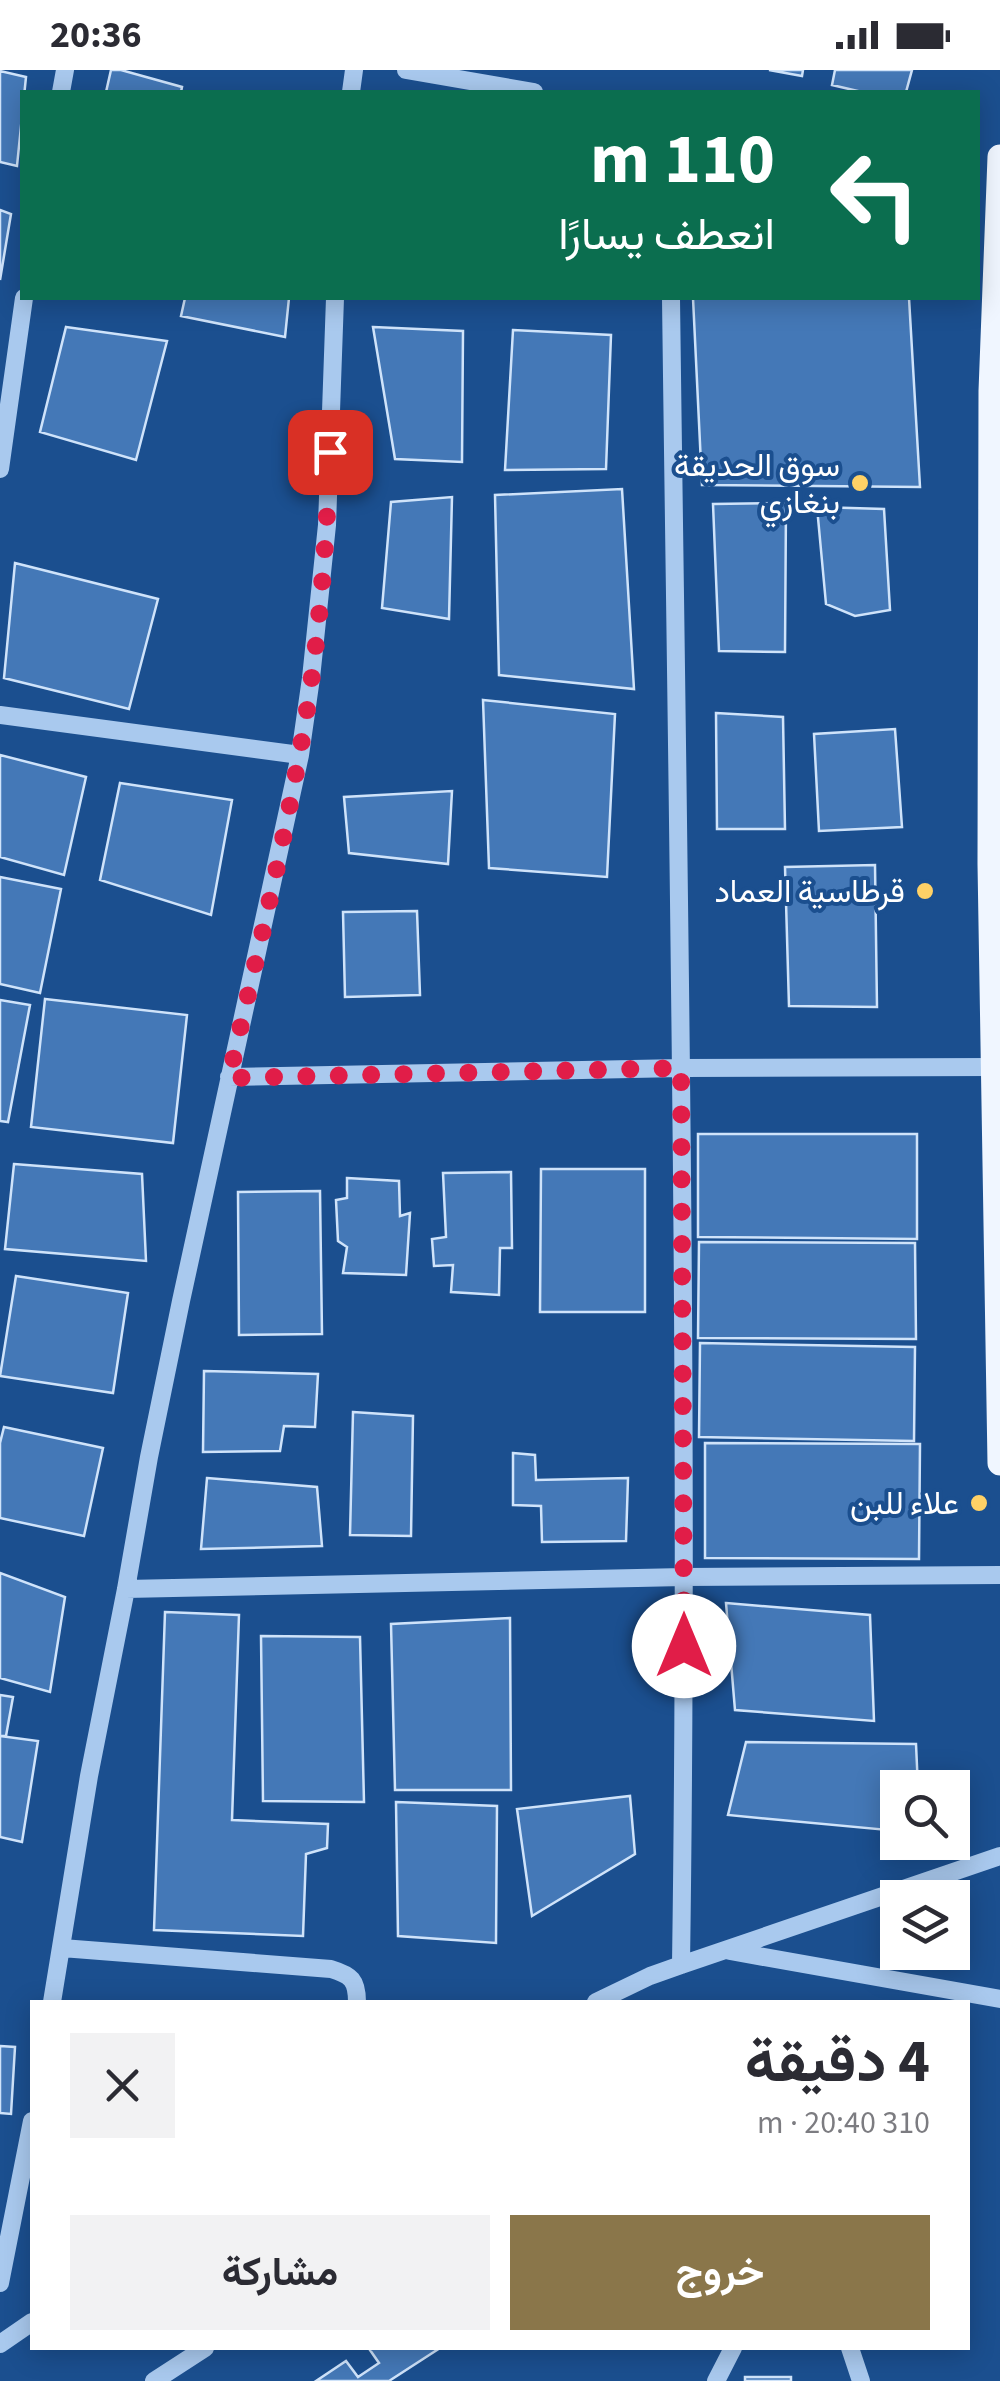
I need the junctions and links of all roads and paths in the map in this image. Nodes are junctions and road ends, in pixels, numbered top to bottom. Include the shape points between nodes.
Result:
1 (406, 70) edge
2 (522, 90) edge
3 (992, 165) edge
4 (23, 300) edge
5 (336, 300) edge
6 (671, 300) edge
7 (9, 329) edge
8 (996, 391) edge
9 (0, 469) edge
10 (0, 715) edge
11 (300, 755) junction
12 (995, 864) edge
13 (994, 1067) junction
14 (681, 1068) junction
15 (229, 1078) junction
16 (1000, 1462) edge
17 (1000, 1575) edge
18 (684, 1577) junction
19 (126, 1589) junction
20 (1000, 1856) edge
21 (62, 1948) junction
22 (725, 1950) junction
23 (680, 1965) junction
24 (1000, 1999) edge
25 (52, 2000) edge
26 (357, 2000) edge
27 (600, 2000) edge
28 (30, 2146) edge
29 (28, 2172) edge
30 (0, 2282) edge
31 (30, 2323) edge
32 (0, 2344) edge
33 (201, 2350) edge
34 (732, 2350) edge
35 (851, 2350) edge
36 (154, 2381) edge
37 (716, 2381) edge
38 (861, 2381) edge

1 - 2 street
3 - 8 main road
4 - 7 street
5 - 11 street via 327,525
6 - 14 street
7 - 9 street
8 - 12 main road
10 - 11 street
11 - 15 street
12 - 13 main road
13 - 14 street
13 - 16 main road
14 - 15 street
14 - 18 street
15 - 19 street
17 - 18 street
18 - 19 street
18 - 23 street
19 - 21 street
20 - 22 street
21 - 25 street
21 - 26 street via 331,1969 348,1974
22 - 23 street
22 - 24 street
23 - 27 street
28 - 29 street
29 - 30 street
31 - 32 street
33 - 36 street
34 - 37 street
35 - 38 street

